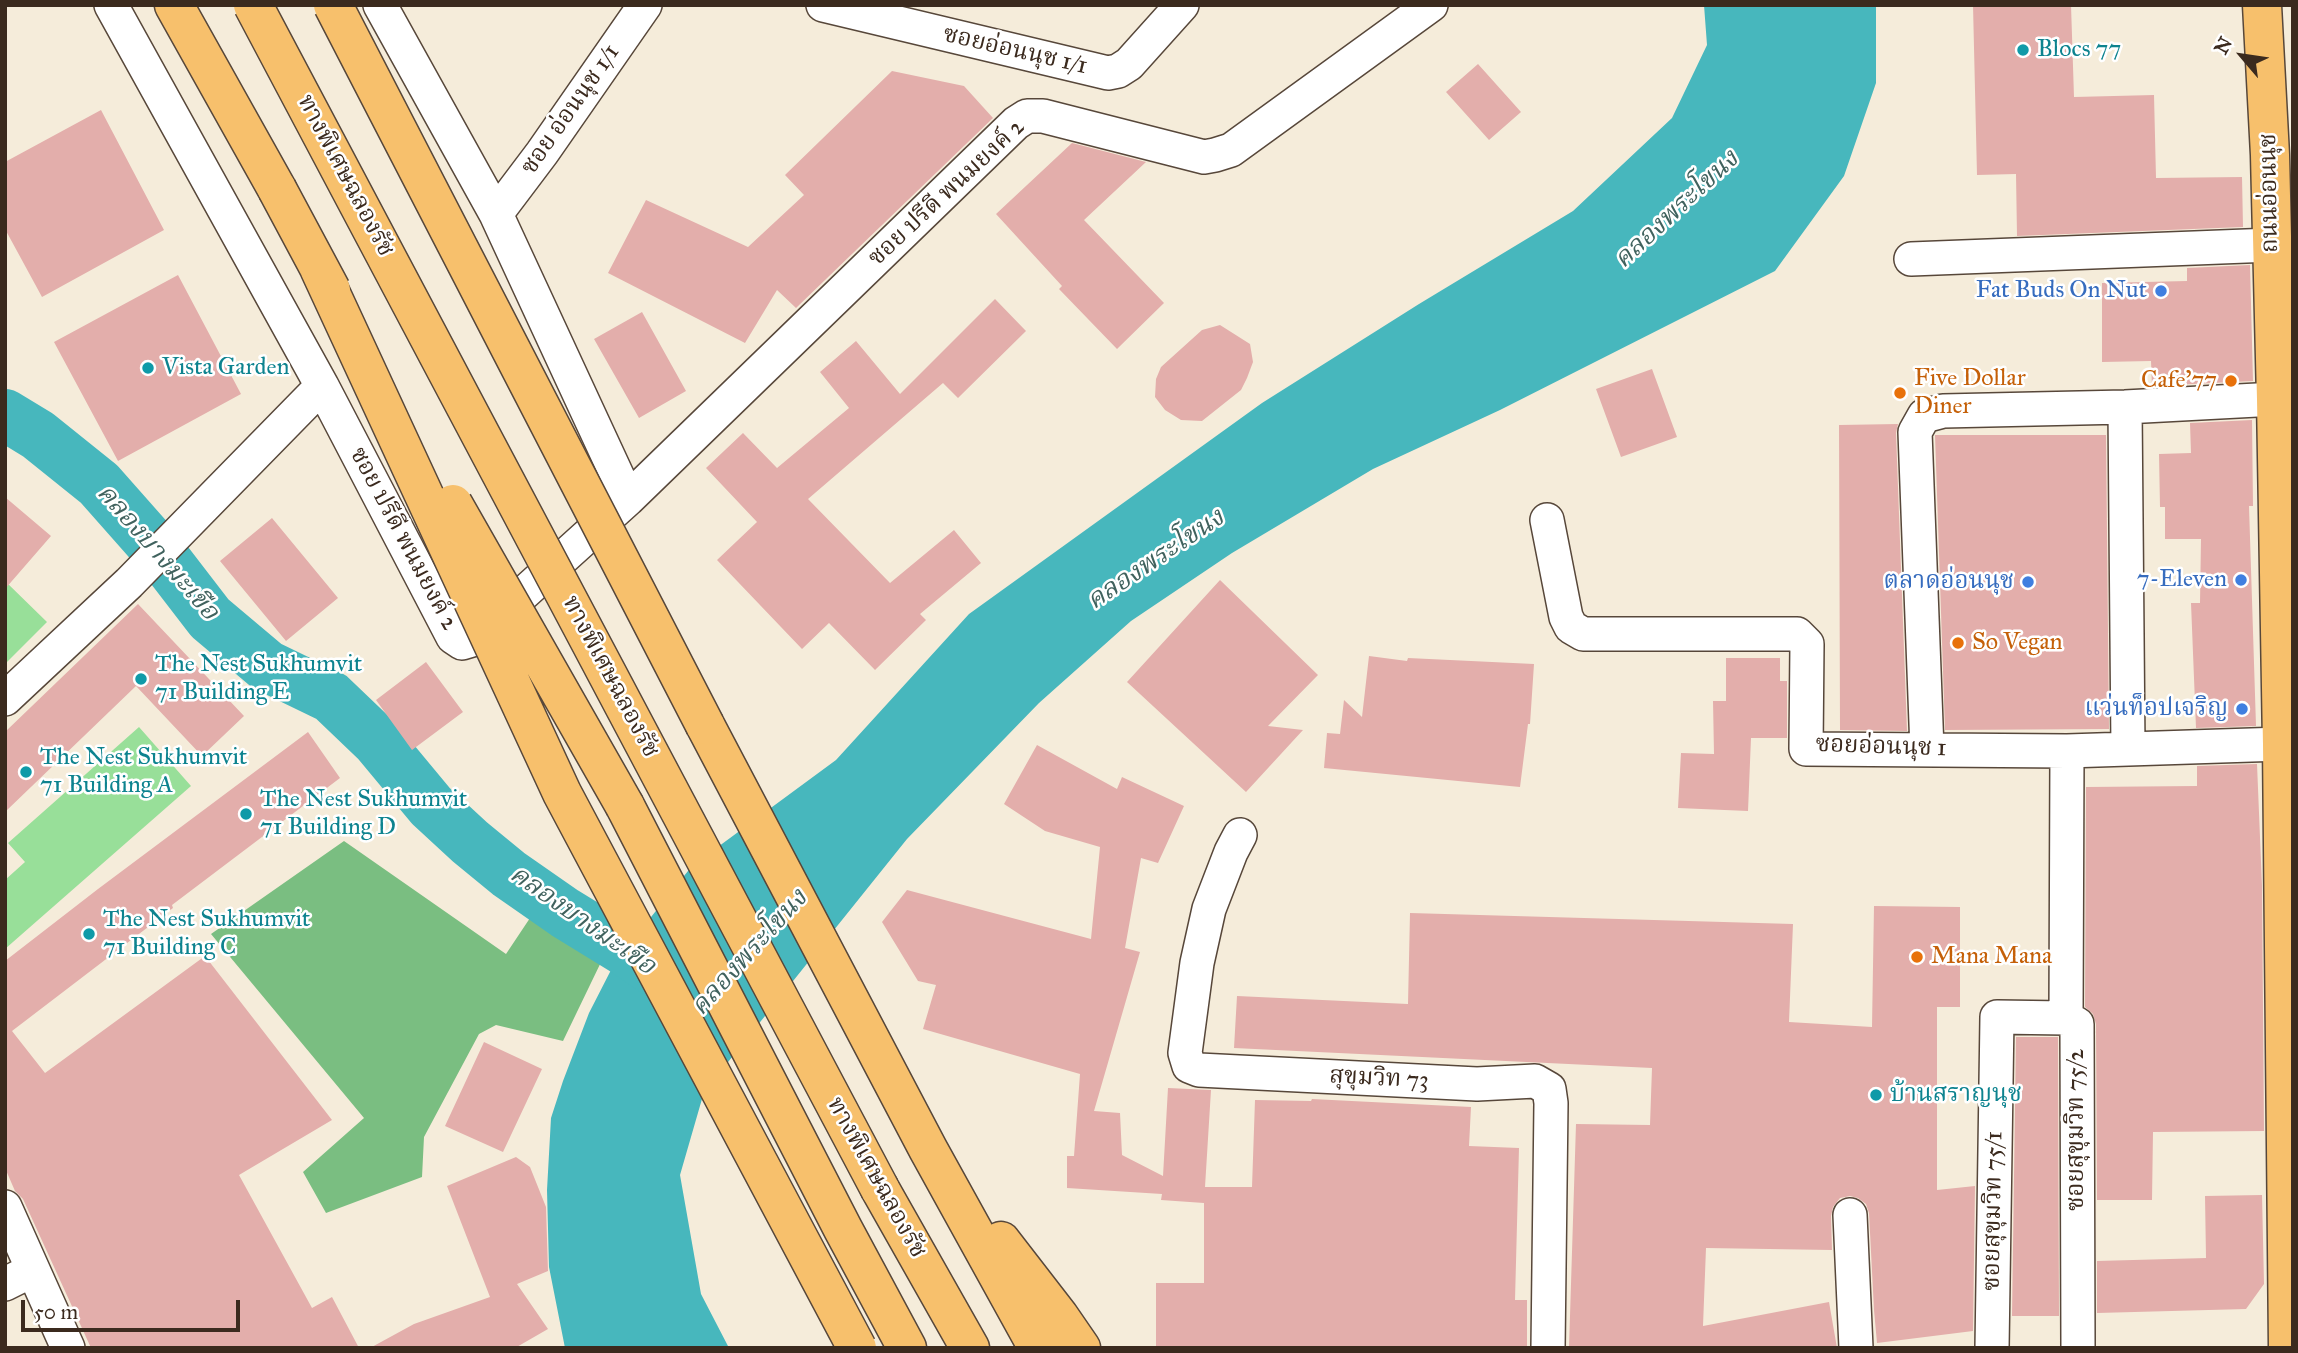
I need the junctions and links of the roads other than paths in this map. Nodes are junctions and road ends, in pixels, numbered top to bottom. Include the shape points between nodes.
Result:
1 (111, 5) edge
2 (174, 5) edge
3 (253, 5) edge
4 (333, 5) edge
5 (380, 5) edge
6 (645, 5) edge
7 (823, 5) edge
8 (1181, 5) edge
9 (1431, 5) edge
10 (2262, 5) edge
11 (2282, 5) edge
12 (2285, 166) edge
13 (496, 214) junction
14 (2272, 245) junction
15 (1911, 258) dead end
16 (318, 268) junction
17 (322, 386) junction
18 (2276, 399) junction
19 (2125, 407) junction
20 (628, 499) junction
21 (1547, 520) dead end
22 (5, 699) edge
23 (2282, 744) junction
24 (2129, 749) junction
25 (1927, 750) junction
26 (2067, 751) junction
27 (1240, 835) dead end
28 (2066, 1018) junction
29 (928, 1149) junction
30 (5, 1207) edge
31 (1850, 1215) dead end
32 (19, 1277) edge
33 (68, 1348) edge
34 (857, 1348) edge
35 (907, 1348) edge
36 (970, 1348) edge
37 (1038, 1348) edge
38 (1081, 1348) edge
39 (1548, 1348) edge
40 (1856, 1348) edge
41 (1992, 1348) edge
42 (2078, 1348) edge
43 (2288, 1348) edge

1 - 17 street, ซอย ปรีดี พนมยงค์ 2
2 - 16 main road, bridge
3 - 36 main road, ทางพิเศษฉลองรัช, bridge via 880,1189
4 - 29 main road, bridge
5 - 13 street
6 - 13 street, ซอย อ่อนนุช 1/1
7 - 8 street, ซอยอ่อนนุช 1/1 via 1108,73 1129,64
9 - 20 street, ซอย ปรีดี พนมยงค์ 2 via 1231,150 1216,155 1205,157 1043,116 1016,123
10 - 12 main road, ถนนอ่อนนุช
11 - 12 main road, ถนนอ่อนนุช
12 - 14 main road, ถนนอ่อนนุช
13 - 20 street
14 - 15 street
14 - 18 main road, ถนนอ่อนนุช
16 - 34 main road, bridge via 562,793
16 - 35 main road, bridge via 625,806
17 - 20 street, ซอย ปรีดี พนมยงค์ 2 via 453,636 462,643 472,640
17 - 22 street via 129,583
18 - 19 street
18 - 23 main road, ถนนอ่อนนุช
19 - 24 street
19 - 25 street via 1943,411 1924,416 1914,432
21 - 25 street, ซอยอ่อนนุช 1 via 1571,627 1583,634 1797,634 1807,644 1806,749
23 - 24 street, ซอยอ่อนนุช 1
23 - 43 main road, ถนนอ่อนนุช
24 - 26 street, ซอยอ่อนนุช 1
25 - 26 street, ซอยอ่อนนุช 1
26 - 28 street, ซอยสุขุมวิท 75/2
27 - 39 street, สุขุมวิท 73 via 1209,909 1197,963 1185,1053 1189,1066 1463,1083 1535,1081 1549,1089
28 - 41 street, ซอยสุขุมวิท 75/1 via 1997,1017
28 - 42 street, ซอยสุขุมวิท 75/2 via 2077,1024
29 - 37 main road
29 - 38 main road
30 - 32 street
31 - 40 street
32 - 33 street

